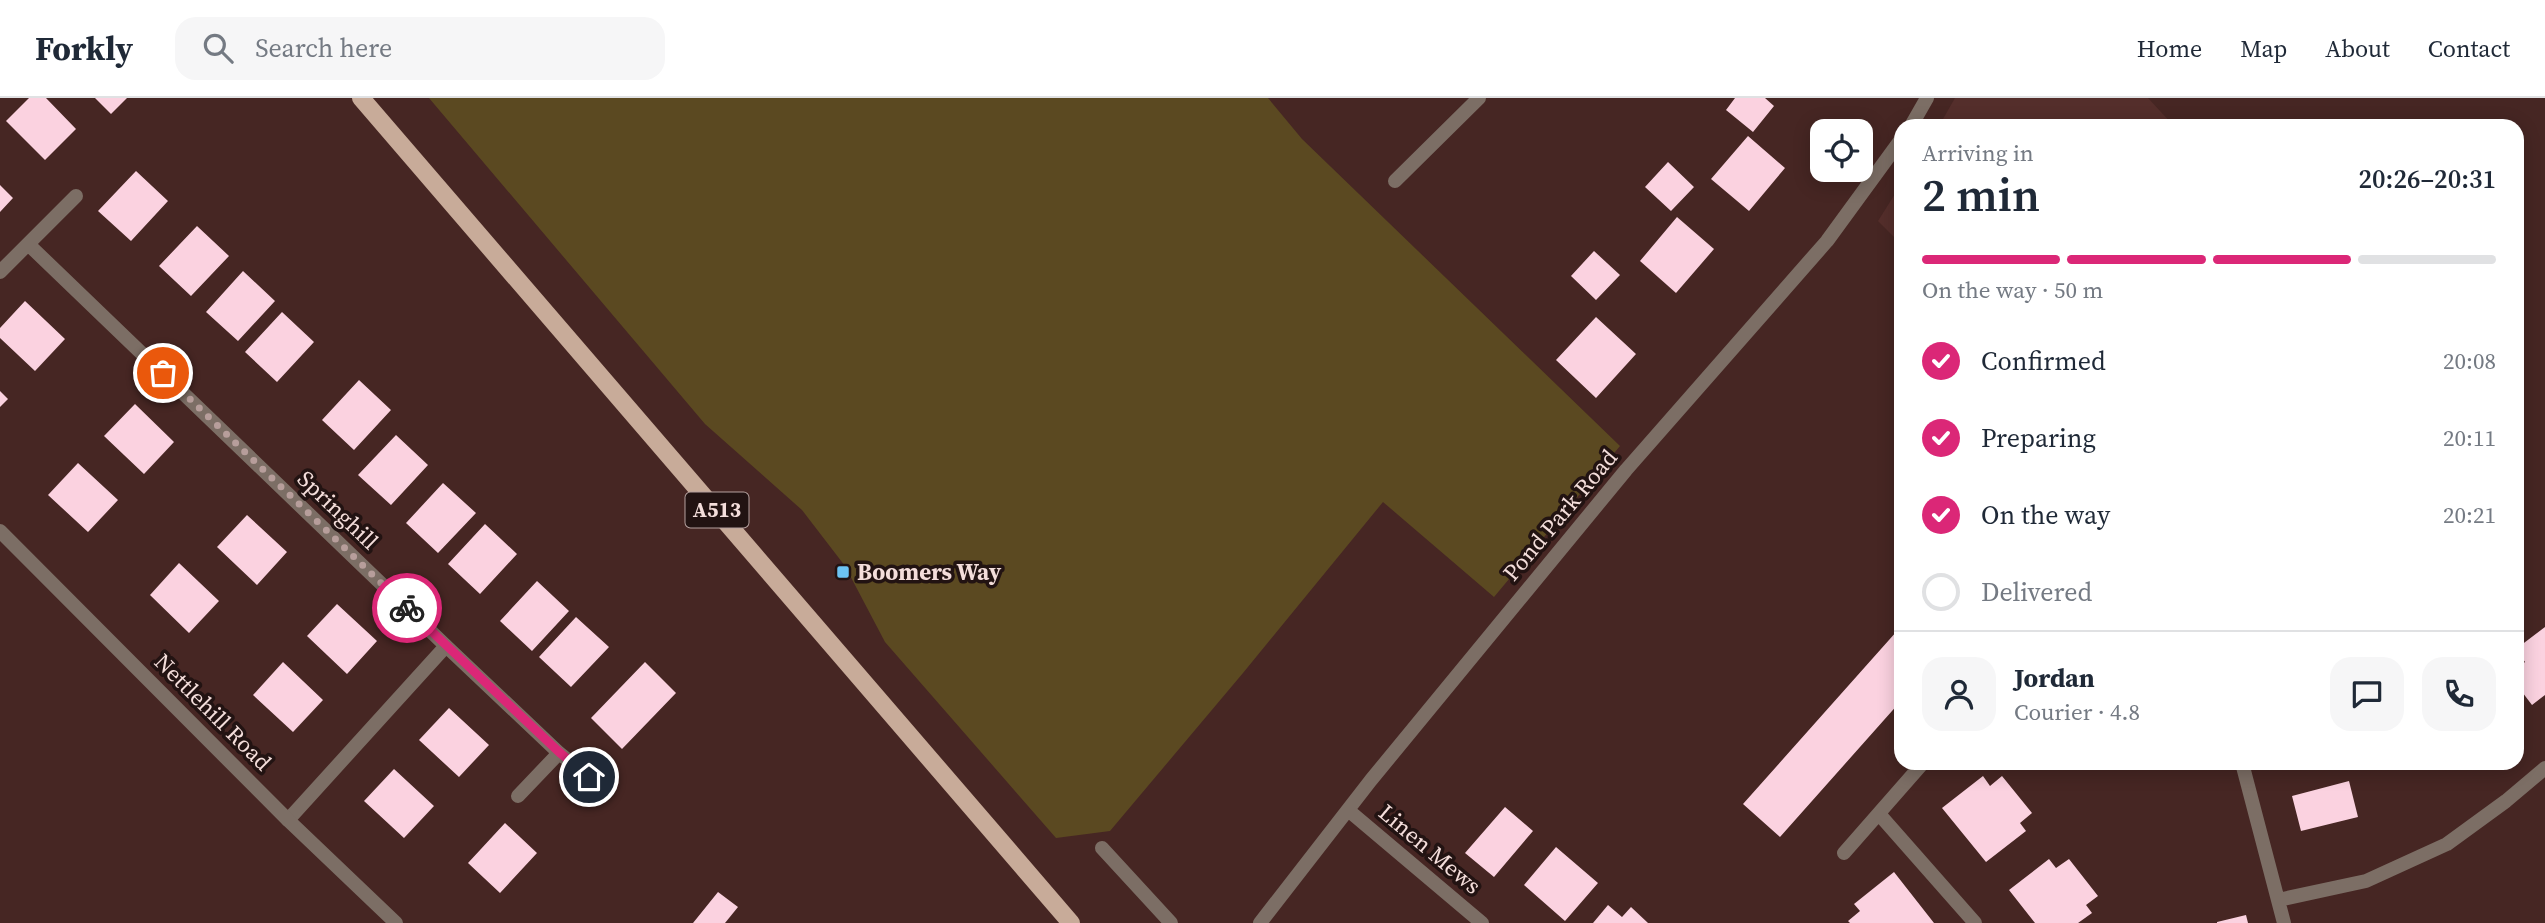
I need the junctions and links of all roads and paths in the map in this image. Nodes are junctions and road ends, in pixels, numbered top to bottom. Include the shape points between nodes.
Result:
1 (361, 98) edge
2 (1927, 98) edge
3 (1474, 100) edge
4 (1915, 119) edge
5 (1894, 149) edge
6 (1395, 181) dead end
7 (76, 196) dead end
8 (28, 244) junction
9 (0, 272) edge
10 (0, 531) edge
11 (446, 646) junction
12 (559, 752) junction
13 (2545, 768) edge
14 (1917, 770) edge
15 (2244, 770) edge
16 (589, 777) dead end
17 (518, 796) dead end
18 (1348, 810) junction
19 (1879, 814) junction
20 (288, 820) junction
21 (1102, 848) dead end
22 (1844, 853) dead end
23 (2278, 900) junction
24 (396, 923) edge
25 (1072, 923) edge
26 (1171, 923) edge
27 (1260, 923) edge
28 (1482, 923) edge
29 (1975, 923) edge
30 (2284, 923) edge

1 - 25 main road, A513
2 - 4 street
3 - 6 street
5 - 18 street, Pond Park Road via 1827,241 1626,470
7 - 8 street
8 - 9 street
8 - 11 street, Springhill
10 - 20 street, Nettlehill Road
11 - 12 street, Springhill
11 - 20 street
12 - 16 street, Springhill
12 - 17 street
13 - 23 street via 2447,844 2366,881
14 - 19 street
15 - 23 street
18 - 27 street, Pond Park Road
18 - 28 street, Linen Mews
19 - 22 street
19 - 29 street
20 - 24 street, Nettlehill Road
21 - 26 street
23 - 30 street

